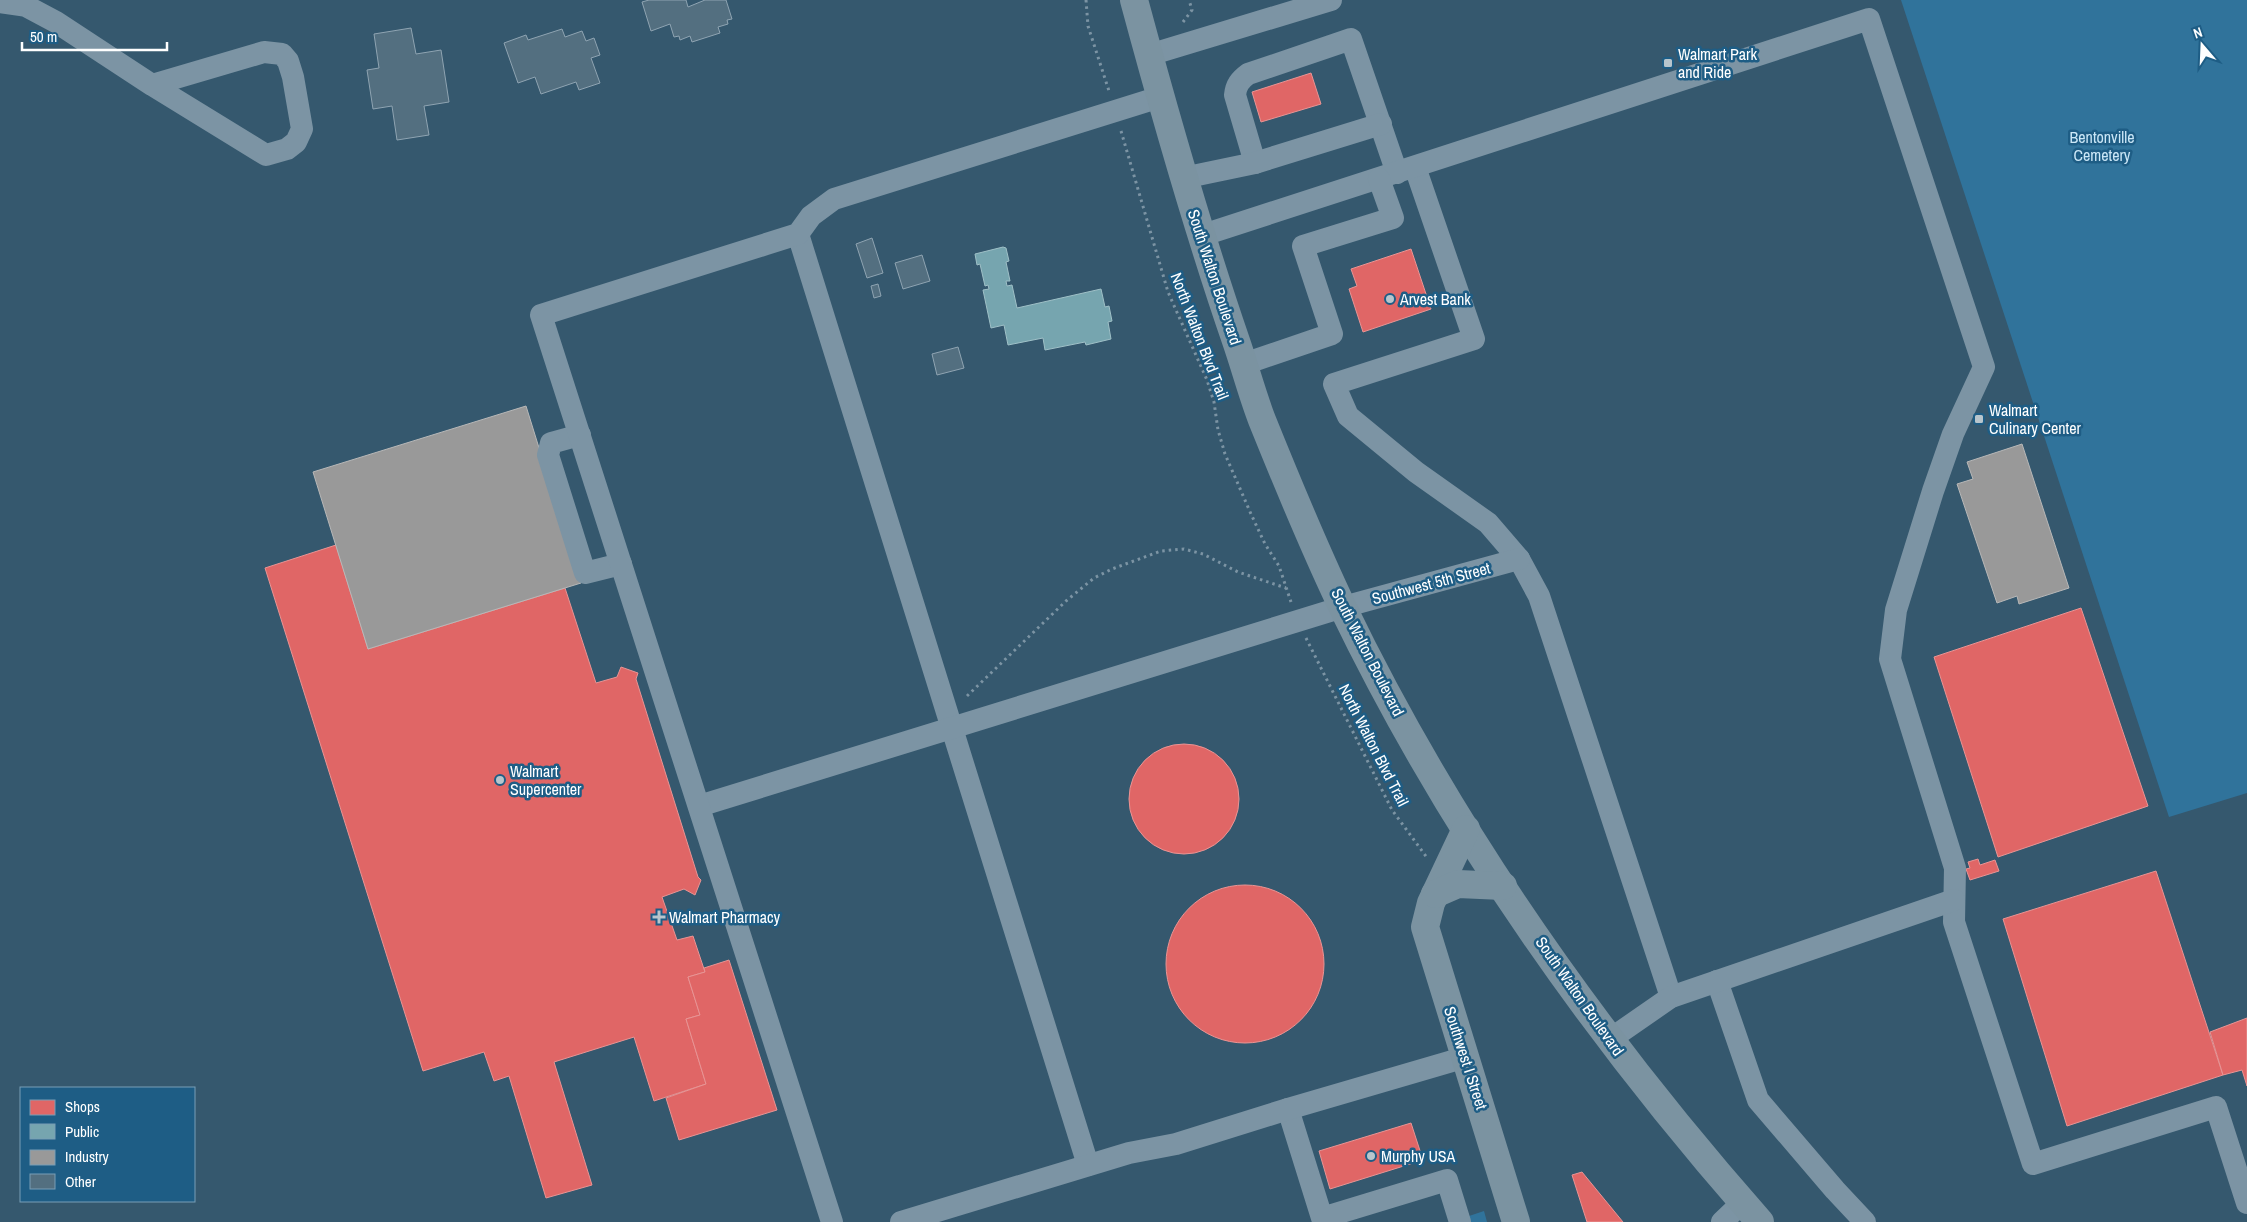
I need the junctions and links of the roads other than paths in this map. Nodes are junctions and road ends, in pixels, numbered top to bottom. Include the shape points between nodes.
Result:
1 (1134, 0) edge
2 (1331, 0) edge
3 (0, 2) edge
4 (1149, 55) junction
5 (152, 85) junction
6 (1160, 97) junction
7 (1381, 124) junction
8 (1255, 163) junction
9 (1397, 173) junction
10 (1183, 178) junction
11 (798, 234) junction
12 (1200, 236) junction
13 (1244, 364) junction
14 (580, 435) junction
15 (1519, 559) junction
16 (621, 564) junction
17 (1343, 607) junction
18 (952, 728) junction
19 (699, 806) junction
20 (1466, 829) junction
21 (1503, 886) junction
22 (1435, 894) junction
23 (1954, 900) junction
24 (1717, 980) junction
25 (1671, 997) junction
26 (1610, 1040) junction
27 (1466, 1057) junction
28 (1288, 1109) junction
29 (1088, 1165) junction
30 (2247, 1203) edge
31 (1751, 1212) edge
32 (832, 1222) edge
33 (901, 1222) edge
34 (1460, 1222) edge
35 (1516, 1222) edge
36 (1722, 1222) edge
37 (1865, 1222) edge

1 - 4 main road, South Walton Boulevard
2 - 4 street
3 - 5 street via 26,6 56,22
4 - 6 main road, South Walton Boulevard
5 - 5 street via 264,52 282,54 293,77 302,130 296,142 287,149 266,155
6 - 10 main road, South Walton Boulevard
6 - 11 street via 834,200 811,216
7 - 8 street
7 - 8 street via 1351,39 1248,74 1242,79 1235,95
7 - 9 street
8 - 10 street
9 - 12 street
9 - 13 street via 1393,218 1303,246 1332,334
9 - 15 street via 1474,338 1334,384 1348,416 1416,472 1488,523
9 - 23 street via 1869,19 1984,367 1953,434 1933,491 1896,610 1890,659 1955,868
10 - 12 main road, South Walton Boulevard
11 - 14 street via 541,315
11 - 18 street
12 - 13 main road, South Walton Boulevard
13 - 17 main road, South Walton Boulevard via 1261,417
14 - 16 street
14 - 16 street via 550,443 548,455 585,573
15 - 17 street, Southwest 5th Street
15 - 25 street via 1539,596
16 - 19 street
17 - 18 street, Southwest 5th Street
17 - 20 main road, South Walton Boulevard
18 - 19 street, Southwest 5th Street
18 - 29 street
19 - 32 street
20 - 21 main road, South Walton Boulevard
20 - 22 main road, Southwest I Street
21 - 22 main road via 1458,884
21 - 26 main road, South Walton Boulevard
22 - 27 main road, Southwest I Street via 1427,911 1425,927
23 - 24 street
23 - 30 street via 1954,922 2032,1164 2216,1107
24 - 25 street
24 - 37 street via 1758,1100
25 - 26 street
26 - 31 main road, South Walton Boulevard via 1697,1151
27 - 28 street
27 - 35 main road, Southwest I Street
28 - 29 street via 1176,1144
28 - 34 street via 1322,1218 1446,1180
29 - 33 street
31 - 36 street

